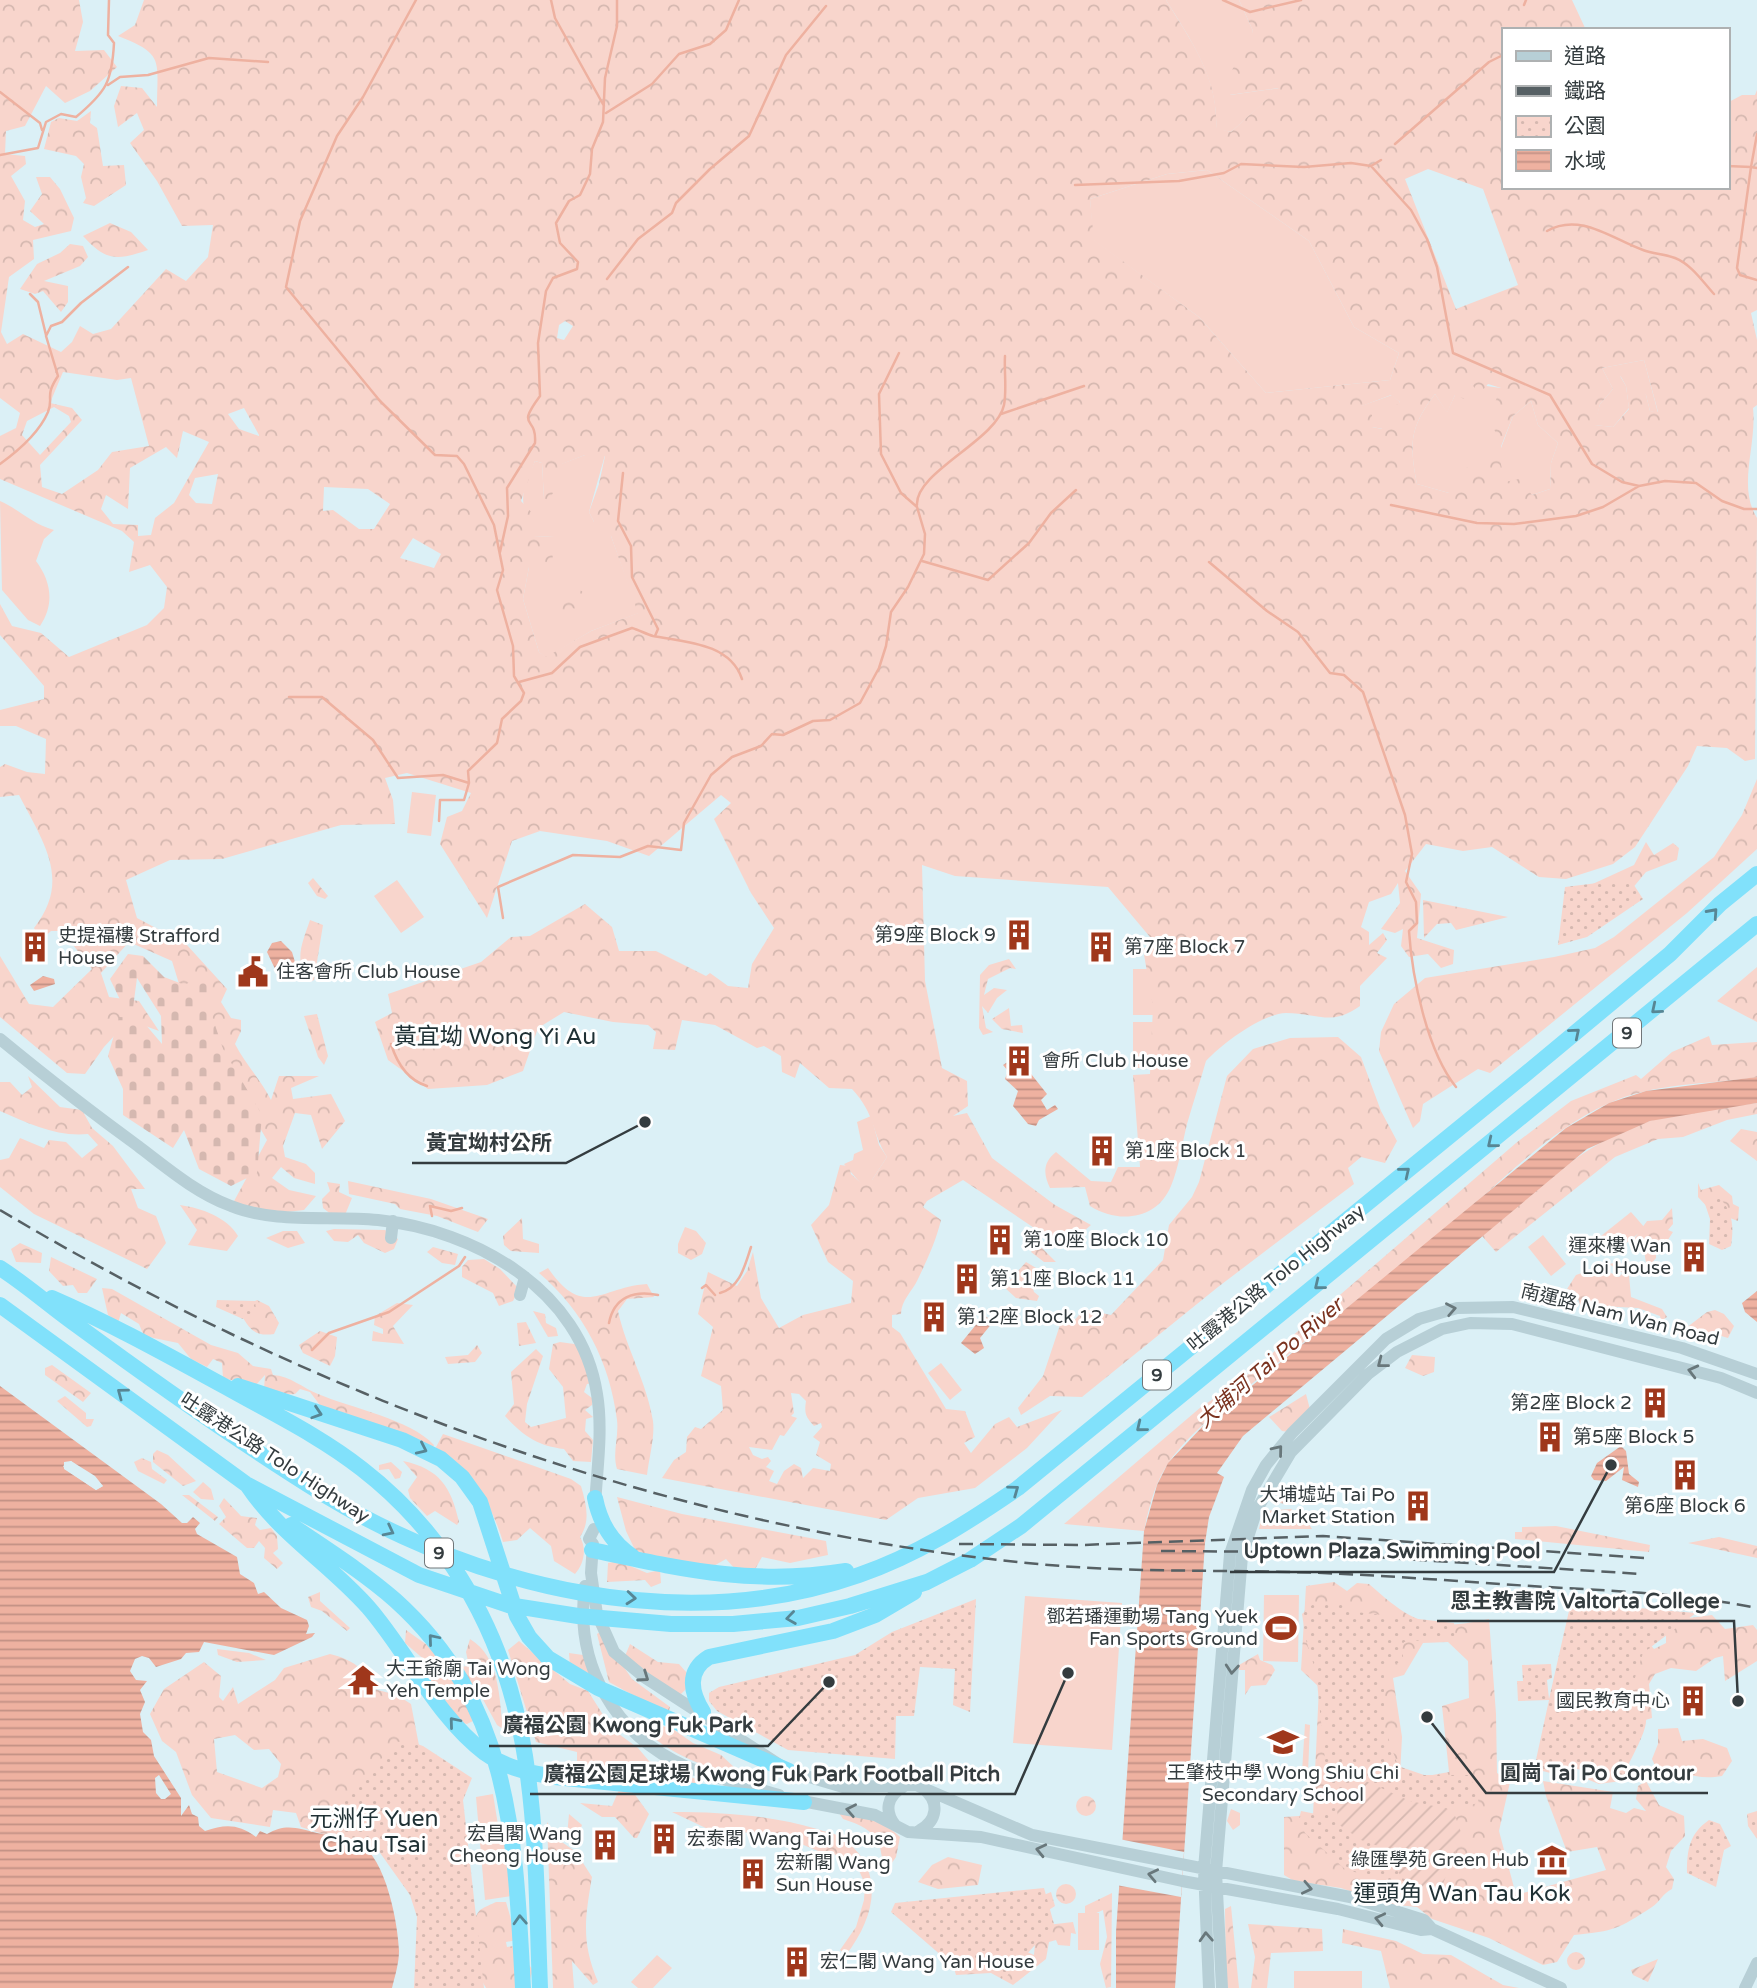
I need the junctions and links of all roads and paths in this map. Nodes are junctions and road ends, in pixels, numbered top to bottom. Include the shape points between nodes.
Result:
1 (1757, 874) edge
2 (1757, 924) edge
3 (1757, 932) edge
4 (1732, 946) junction
5 (0, 1039) edge
6 (393, 1221) junction
7 (391, 1238) dead end
8 (0, 1268) edge
9 (525, 1277) junction
10 (38, 1292) junction
11 (520, 1295) dead end
12 (0, 1305) edge
13 (197, 1370) junction
14 (1757, 1374) edge
15 (1757, 1393) edge
16 (246, 1484) junction
17 (596, 1492) junction
18 (257, 1500) junction
19 (592, 1547) junction
20 (638, 1560) junction
21 (886, 1564) junction
22 (590, 1578) junction
23 (927, 1582) junction
24 (703, 1712) junction
25 (789, 1771) junction
26 (903, 1787) junction
27 (923, 1788) junction
28 (804, 1802) junction
29 (896, 1826) junction
30 (920, 1830) junction
31 (1210, 1870) junction
32 (1210, 1886) junction
33 (1432, 1929) junction
34 (1757, 1963) edge
35 (523, 1988) edge
36 (540, 1988) edge
37 (1209, 1988) edge
38 (1222, 1988) edge
39 (1561, 1988) edge
40 (1745, 1988) edge

21 -> 1 highway, 吐露港公路 Tolo Highway / 9 via 947,1535 1044,1467 1670,954
2 - 4 highway, 吐露港公路 Tolo Highway / 9
3 - 4 highway
4 -> 23 highway, 吐露港公路 Tolo Highway / 9 via 1009,1535
5 - 6 main road via 169,1171 214,1199 253,1212
6 - 7 main road
6 - 9 main road via 441,1232 484,1251
8 - 10 highway, 吐露港公路 Tolo Highway / 9
9 - 11 main road
9 - 17 main road via 568,1322 585,1354 598,1395
10 - 13 highway
10 -> 21 highway, 吐露港公路 Tolo Highway / 9 via 75,1324 295,1477 385,1529 479,1567 580,1592 711,1602 795,1593
16 -> 12 highway, 吐露港公路 Tolo Highway / 9
13 -> 25 highway via 392,1437 441,1460 480,1502 521,1624 548,1658 578,1678
13 - 36 highway via 344,1456 376,1480 418,1521 483,1618 505,1671 523,1749
31 -> 14 main road, 南運路 Nam Wan Road via 1227,1577 1240,1517 1274,1455 1374,1350 1430,1314 1489,1305 1673,1346
15 -> 31 main road, 南運路 Nam Wan Road via 1721,1378 1489,1322 1442,1329 1418,1339 1368,1374 1291,1452 1275,1474 1249,1531 1240,1577
16 - 18 highway
23 -> 16 highway, 吐露港公路 Tolo Highway / 9 via 834,1611 764,1622 671,1624 578,1616 508,1605 419,1575
17 - 19 main road
17 - 20 highway via 598,1514 608,1533
28 -> 18 highway via 555,1777 498,1761 461,1730 365,1605
35 -> 18 highway via 511,1823 494,1749 471,1696 436,1643 395,1600
19 - 20 highway
19 - 22 main road
20 - 21 highway via 704,1574 758,1577 816,1575
22 -> 24 main road via 607,1641 621,1659
22 - 28 main road via 584,1639 589,1661 617,1713 643,1741 700,1772
23 - 24 highway via 854,1624 709,1657 696,1667 693,1679 694,1695
24 - 25 main road
25 - 26 main road via 843,1787
26 - 27 main road
26 - 29 main road via 888,1804
27 - 30 main road via 933,1797 935,1810 932,1821
27 - 31 main road via 1014,1829
29 -> 28 main road via 875,1815
29 - 30 main road via 908,1832
32 -> 30 main road via 981,1837
31 - 32 main road, 南運路 Nam Wan Road
31 -> 33 main road via 1365,1901 1424,1920
33 -> 32 main road
37 -> 32 main road, 南運路 Nam Wan Road
32 - 38 main road, 南運路 Nam Wan Road
33 - 39 main road
34 - 40 main road

